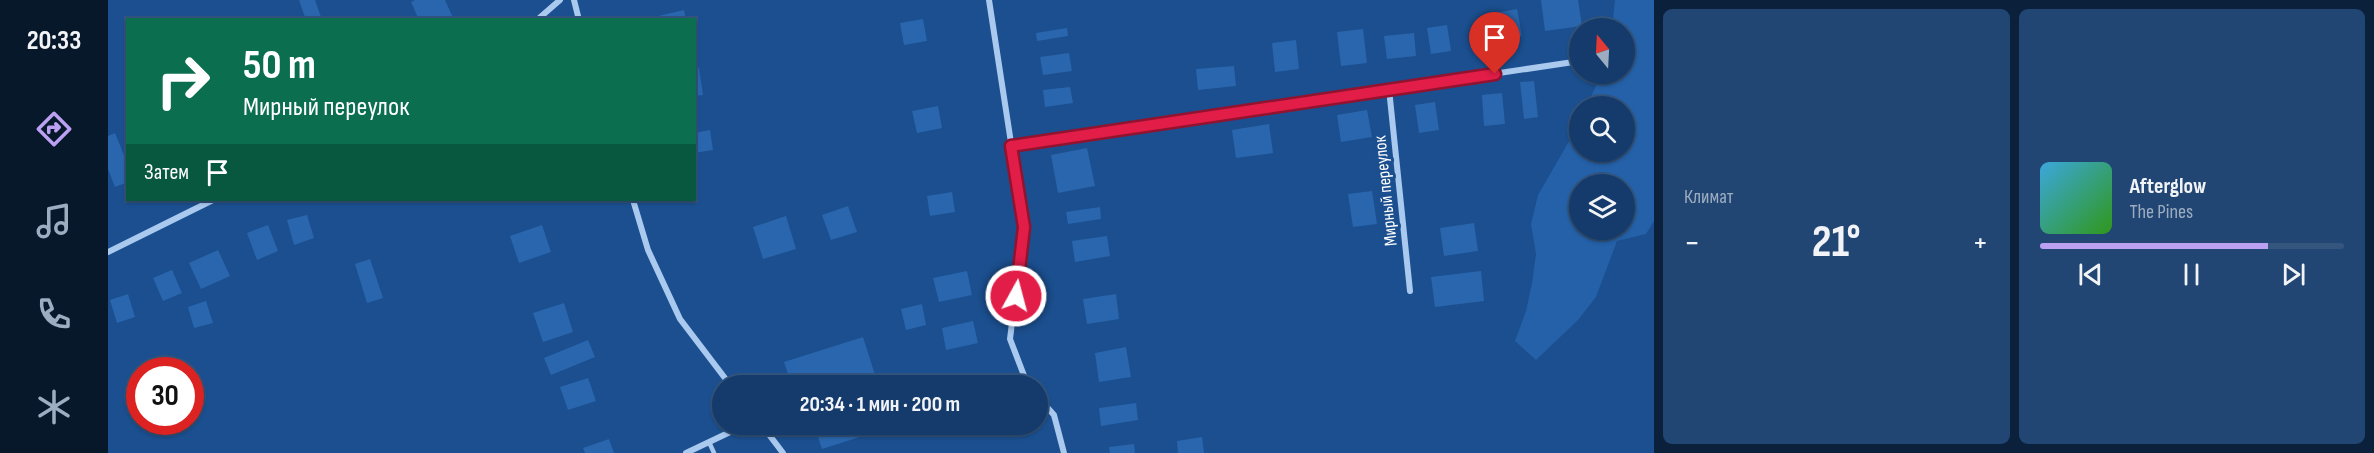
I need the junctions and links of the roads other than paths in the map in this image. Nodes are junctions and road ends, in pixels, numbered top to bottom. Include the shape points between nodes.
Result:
1 (560, 0) edge
2 (574, 0) edge
3 (989, 0) edge
4 (539, 18) edge
5 (578, 18) edge
6 (1569, 64) edge
7 (1389, 89) junction
8 (1011, 146) junction
9 (211, 201) edge
10 (633, 201) edge
11 (108, 252) edge
12 (1410, 291) dead end
13 (723, 375) edge
14 (1024, 375) edge
15 (1048, 408) edge
16 (724, 435) edge
17 (769, 435) edge
18 (709, 442) junction
19 (686, 453) edge
20 (714, 453) edge
21 (783, 453) edge
22 (1065, 453) edge

1 - 4 street
2 - 5 street
3 - 8 street
6 - 7 street
7 - 8 street
7 - 12 street, Мирный переулок
8 - 14 street via 1024,227 1010,339
9 - 11 street
10 - 13 street via 648,250 680,319
15 - 22 street via 1054,415
16 - 18 street
17 - 21 street
18 - 19 street
18 - 20 lane

